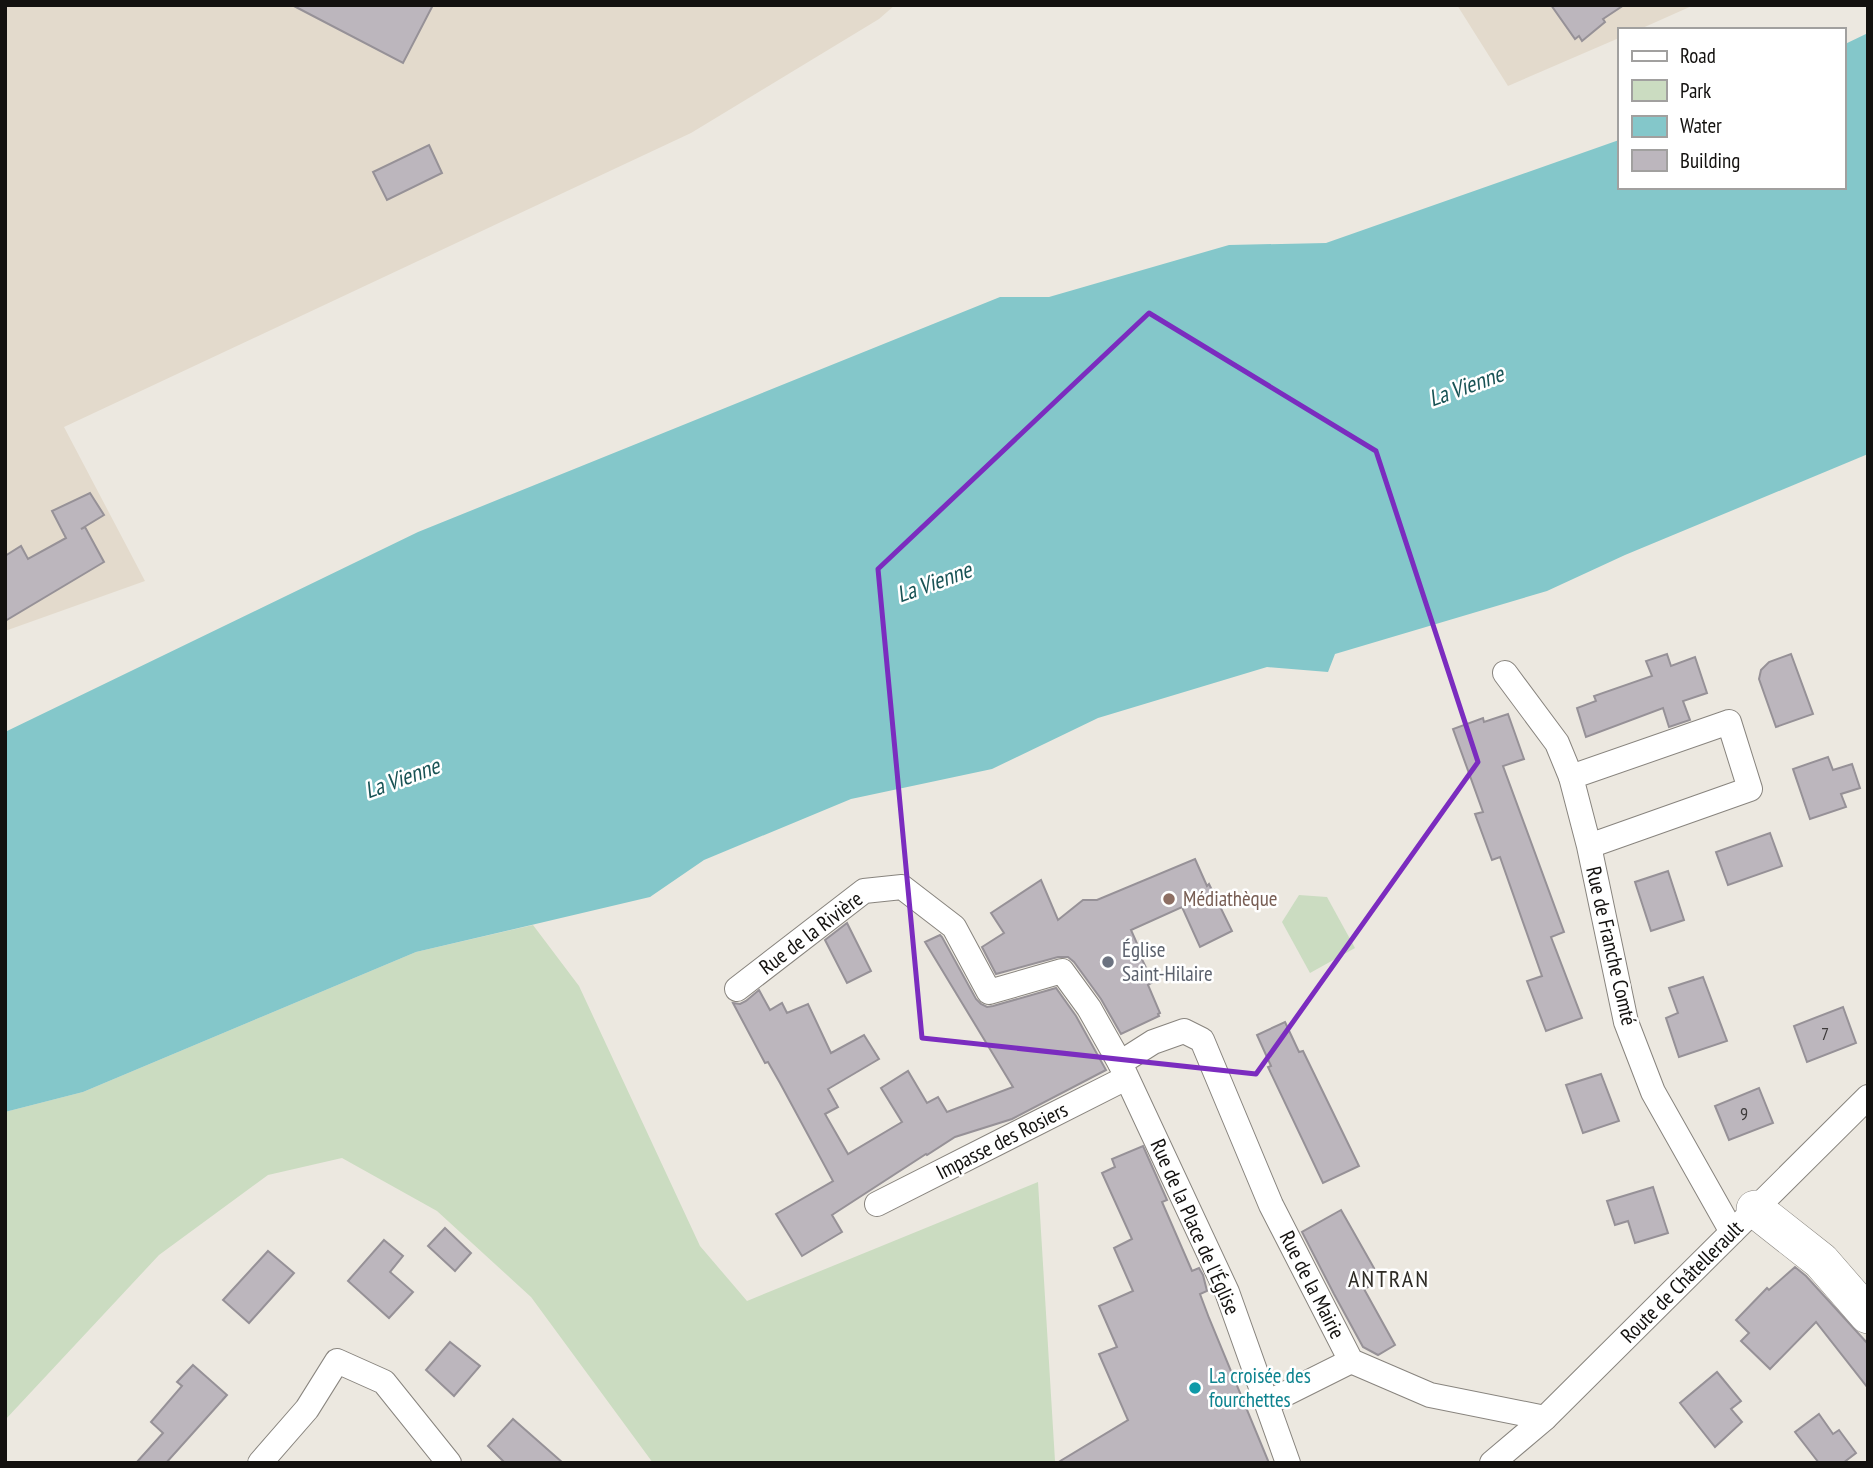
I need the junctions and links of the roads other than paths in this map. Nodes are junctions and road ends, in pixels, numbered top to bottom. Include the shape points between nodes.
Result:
1 (1505, 673) dead end
2 (1571, 777) junction
3 (1589, 846) junction
4 (737, 989) dead end
5 (1123, 1070) junction
6 (1868, 1097) edge
7 (877, 1204) dead end
8 (1743, 1221) junction
9 (1868, 1315) edge
10 (1351, 1361) junction
11 (1267, 1403) junction
12 (1545, 1418) junction
13 (260, 1463) edge
14 (449, 1463) edge
15 (1288, 1463) edge
16 (1492, 1463) edge

1 - 2 street, Rue de Franche Comté via 1557,743
2 - 3 street, Rue de Franche Comté
2 - 3 street, Rue de Franche Comté via 1729,722 1751,789
3 - 8 street, Rue de Franche Comté via 1626,1022 1653,1092
4 - 5 street, Rue de la Rivière via 864,891 902,887 954,927 989,992 1062,971 1089,1008
5 - 7 street, Impasse des Rosiers
5 - 10 street, Rue de la Mairie via 1153,1042 1184,1031 1202,1040 1271,1205
5 - 11 street, Rue de la Place de l'Église via 1227,1292
6 - 8 street, Route de Châtellerault
8 - 9 street via 1821,1261
8 - 12 street, Route de Châtellerault
10 - 11 street
10 - 12 street, Rue de la Mairie via 1430,1395
11 - 15 street, Rue de la Place de l'Église
12 - 16 street, Route de Châtellerault
13 - 14 street via 307,1409 337,1361 384,1382

